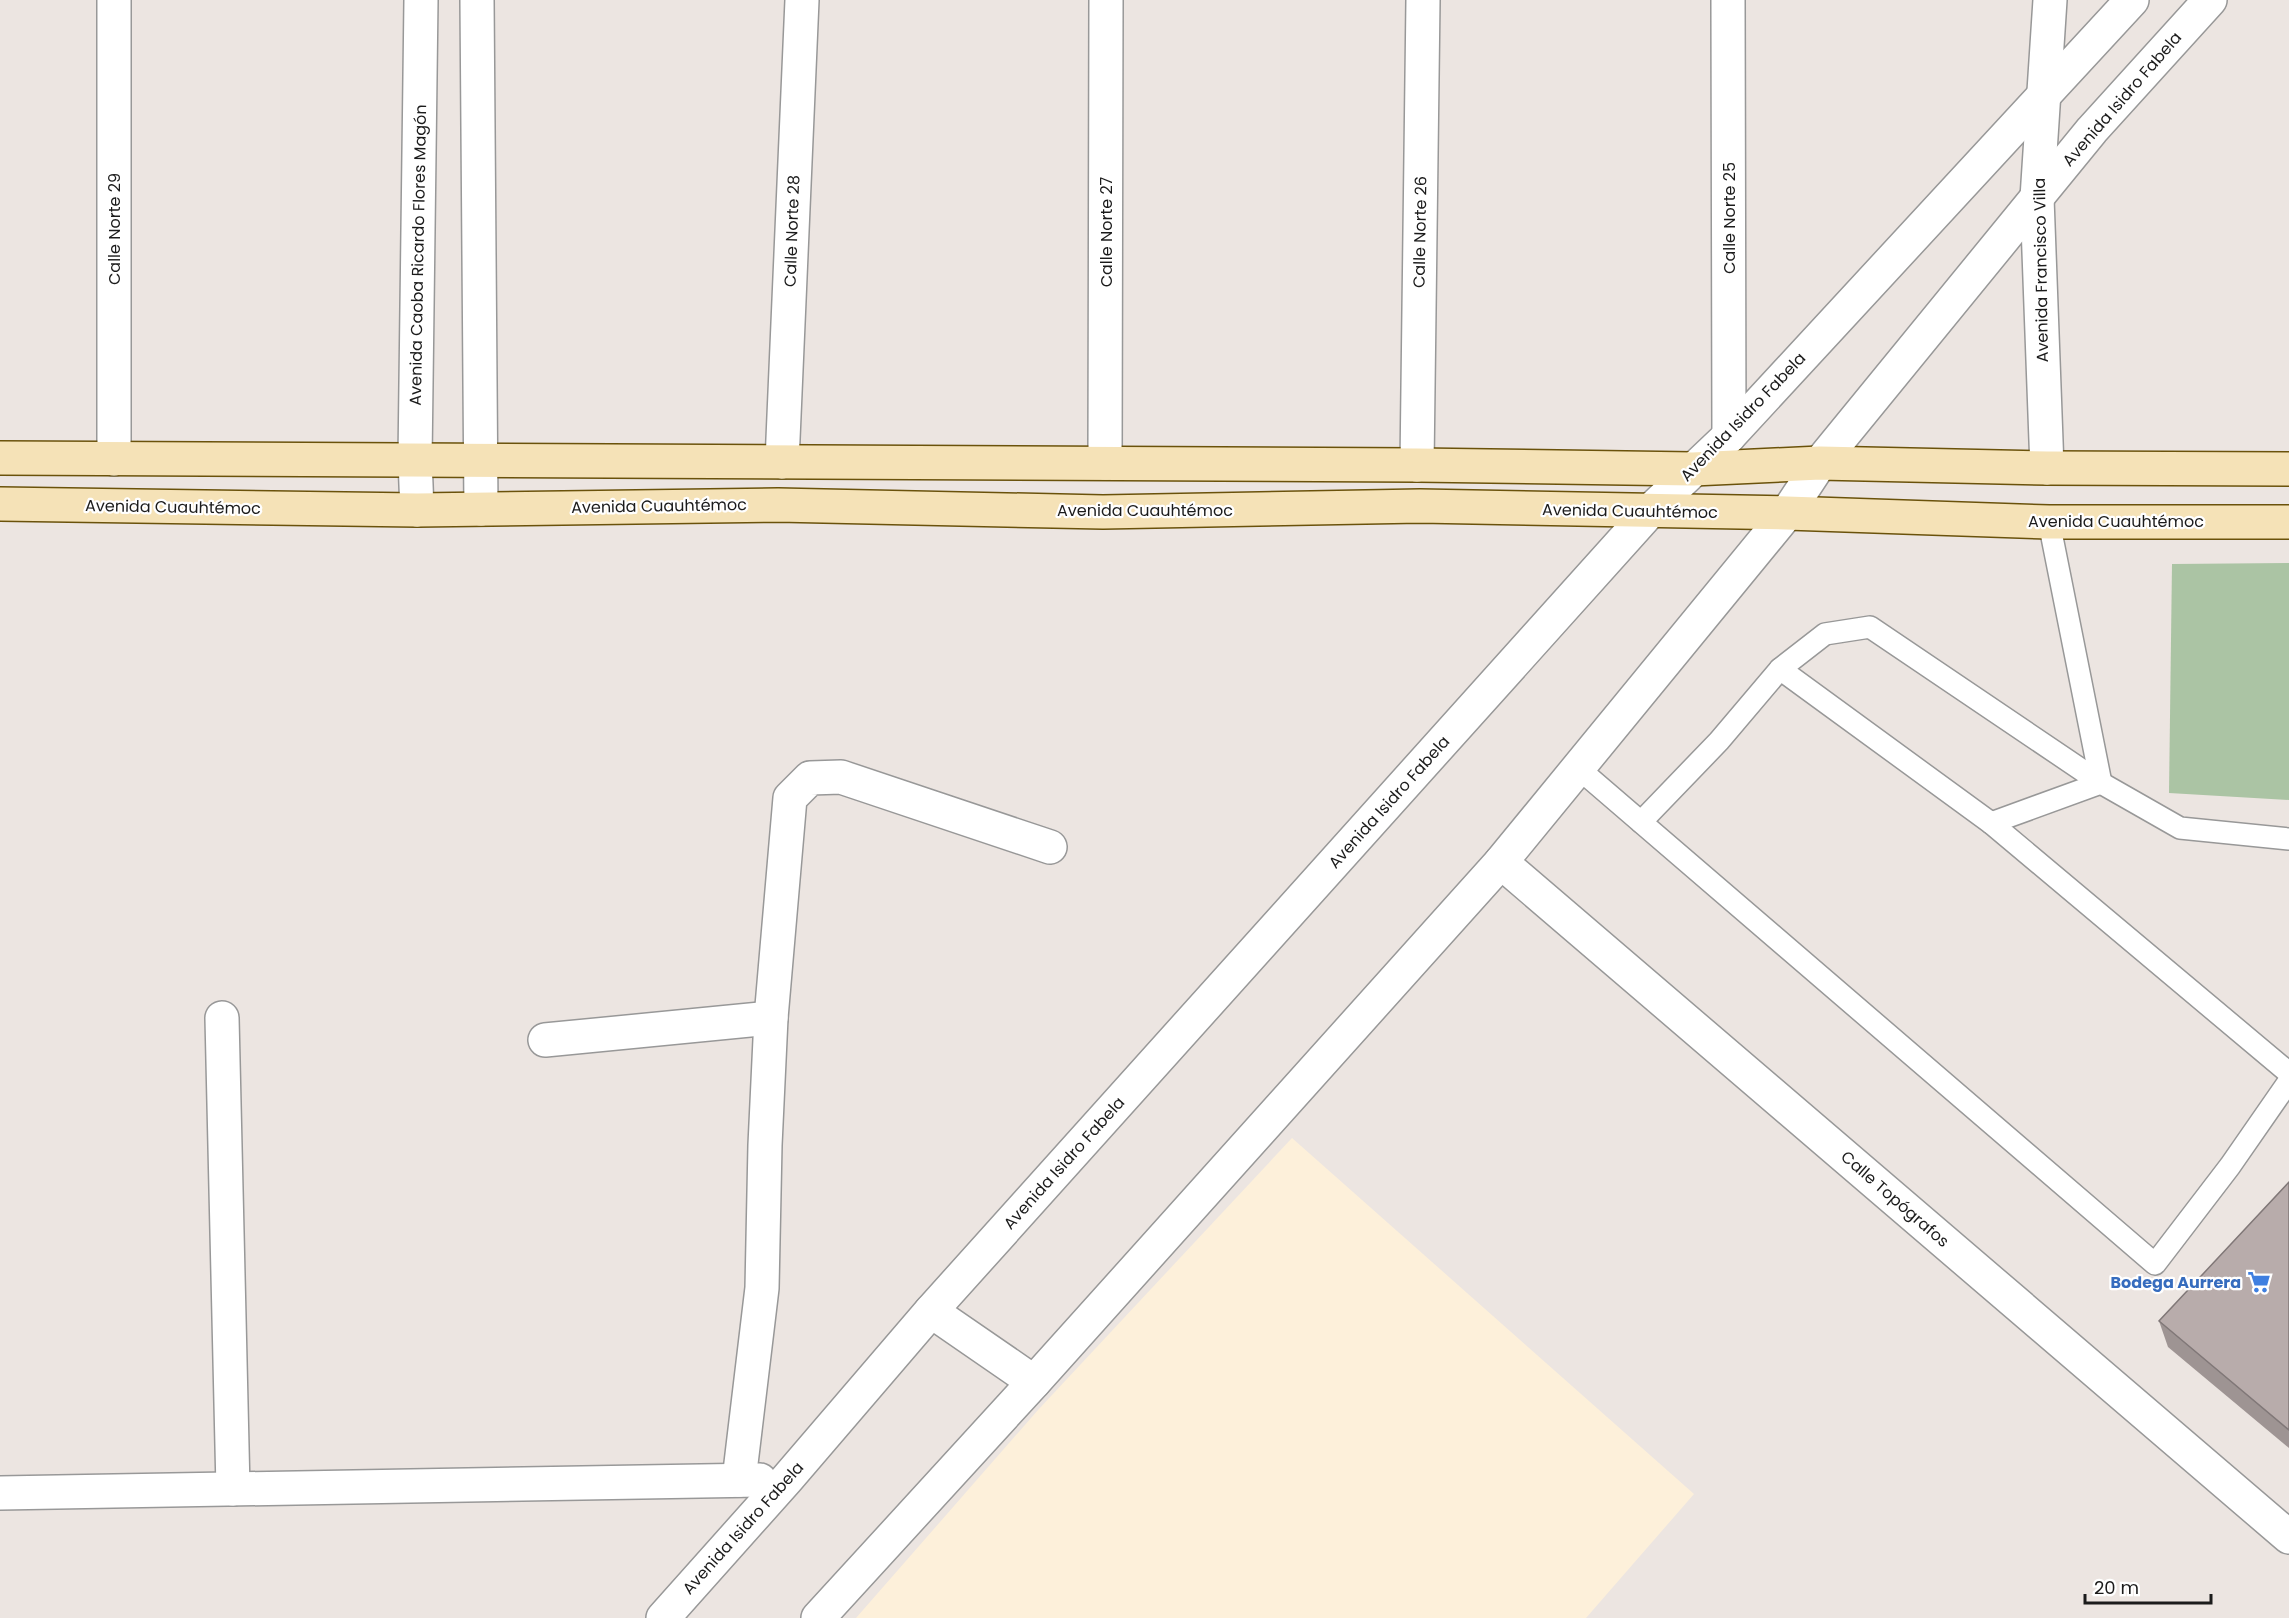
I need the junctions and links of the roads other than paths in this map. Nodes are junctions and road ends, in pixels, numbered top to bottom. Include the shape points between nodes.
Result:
1 (114, 0) edge
2 (421, 0) edge
3 (477, 0) edge
4 (802, 0) edge
5 (1106, 0) edge
6 (1423, 0) edge
7 (1728, 0) edge
8 (2050, 0) edge
9 (2132, 0) edge
10 (2210, 0) edge
11 (2043, 95) junction
12 (2037, 198) junction
13 (1729, 436) junction
14 (0, 458) edge
15 (114, 459) junction
16 (415, 460) junction
17 (479, 461) junction
18 (782, 462) junction
19 (1105, 463) junction
20 (1820, 463) junction
21 (1417, 465) junction
22 (2047, 468) junction
23 (1693, 469) junction
24 (2289, 469) edge
25 (0, 504) edge
26 (481, 508) junction
27 (417, 510) junction
28 (1650, 511) junction
29 (1786, 513) junction
30 (2049, 522) junction
31 (2289, 522) edge
32 (1780, 669) junction
33 (1578, 768) junction
34 (2101, 783) junction
35 (1641, 822) junction
36 (1991, 824) junction
37 (2289, 839) edge
38 (1050, 847) dead end
39 (1501, 862) junction
40 (222, 1018) dead end
41 (771, 1018) junction
42 (545, 1040) dead end
43 (2289, 1073) edge
44 (2289, 1081) edge
45 (931, 1311) junction
46 (1034, 1382) junction
47 (786, 1479) junction
48 (739, 1480) junction
49 (232, 1489) junction
50 (0, 1493) edge
51 (2289, 1537) edge
52 (663, 1618) edge
53 (818, 1618) edge

1 - 15 street, Calle Norte 29
2 - 16 street, Avenida Caoba Ricardo Flores Magón
3 - 17 street
4 - 18 street, Calle Norte 28
5 - 19 street, Calle Norte 27
6 - 21 street, Calle Norte 26
7 - 13 street, Calle Norte 25
8 - 11 street, Avenida Francisco Villa
9 - 11 street, Avenida Isidro Fabela
10 - 12 street, Avenida Isidro Fabela via 2092,130
11 - 12 street, Avenida Francisco Villa
11 - 13 street, Avenida Isidro Fabela
12 - 20 street, Avenida Isidro Fabela
12 - 22 street, Avenida Francisco Villa
13 - 23 street, Avenida Isidro Fabela
14 - 15 main road
15 - 16 main road
16 - 17 main road
16 - 27 street, Avenida Caoba Ricardo Flores Magón
17 - 18 main road
17 - 26 street
18 - 19 main road
19 - 21 main road
20 - 22 main road
20 - 23 main road
20 - 29 street, Avenida Isidro Fabela
21 - 23 main road
22 - 24 main road
23 - 28 street, Avenida Isidro Fabela
25 - 27 main road, Avenida Cuauhtémoc
26 - 27 main road, Avenida Cuauhtémoc
26 - 28 main road, Avenida Cuauhtémoc via 778,505 1103,512 1420,506
28 - 29 main road, Avenida Cuauhtémoc
28 - 45 street, Avenida Isidro Fabela
29 - 30 main road, Avenida Cuauhtémoc
29 - 33 street, Avenida Isidro Fabela
30 - 31 main road, Avenida Cuauhtémoc
30 - 34 lane
32 - 34 lane via 1825,634 1870,627
32 - 35 lane via 1719,741
32 - 36 lane
33 - 35 lane
33 - 39 street, Avenida Isidro Fabela
34 - 36 lane
34 - 37 lane via 2180,828
35 - 44 lane via 2155,1264
36 - 43 lane
38 - 41 street via 841,777 810,778 790,798
39 - 46 street, Avenida Isidro Fabela
39 - 51 street, Calle Topógrafos
40 - 49 street
41 - 42 street
41 - 48 street via 762,1288
45 - 46 street
45 - 47 street, Avenida Isidro Fabela
46 - 53 street, Avenida Isidro Fabela
47 - 48 street
47 - 52 street, Avenida Isidro Fabela
48 - 49 street
49 - 50 street

